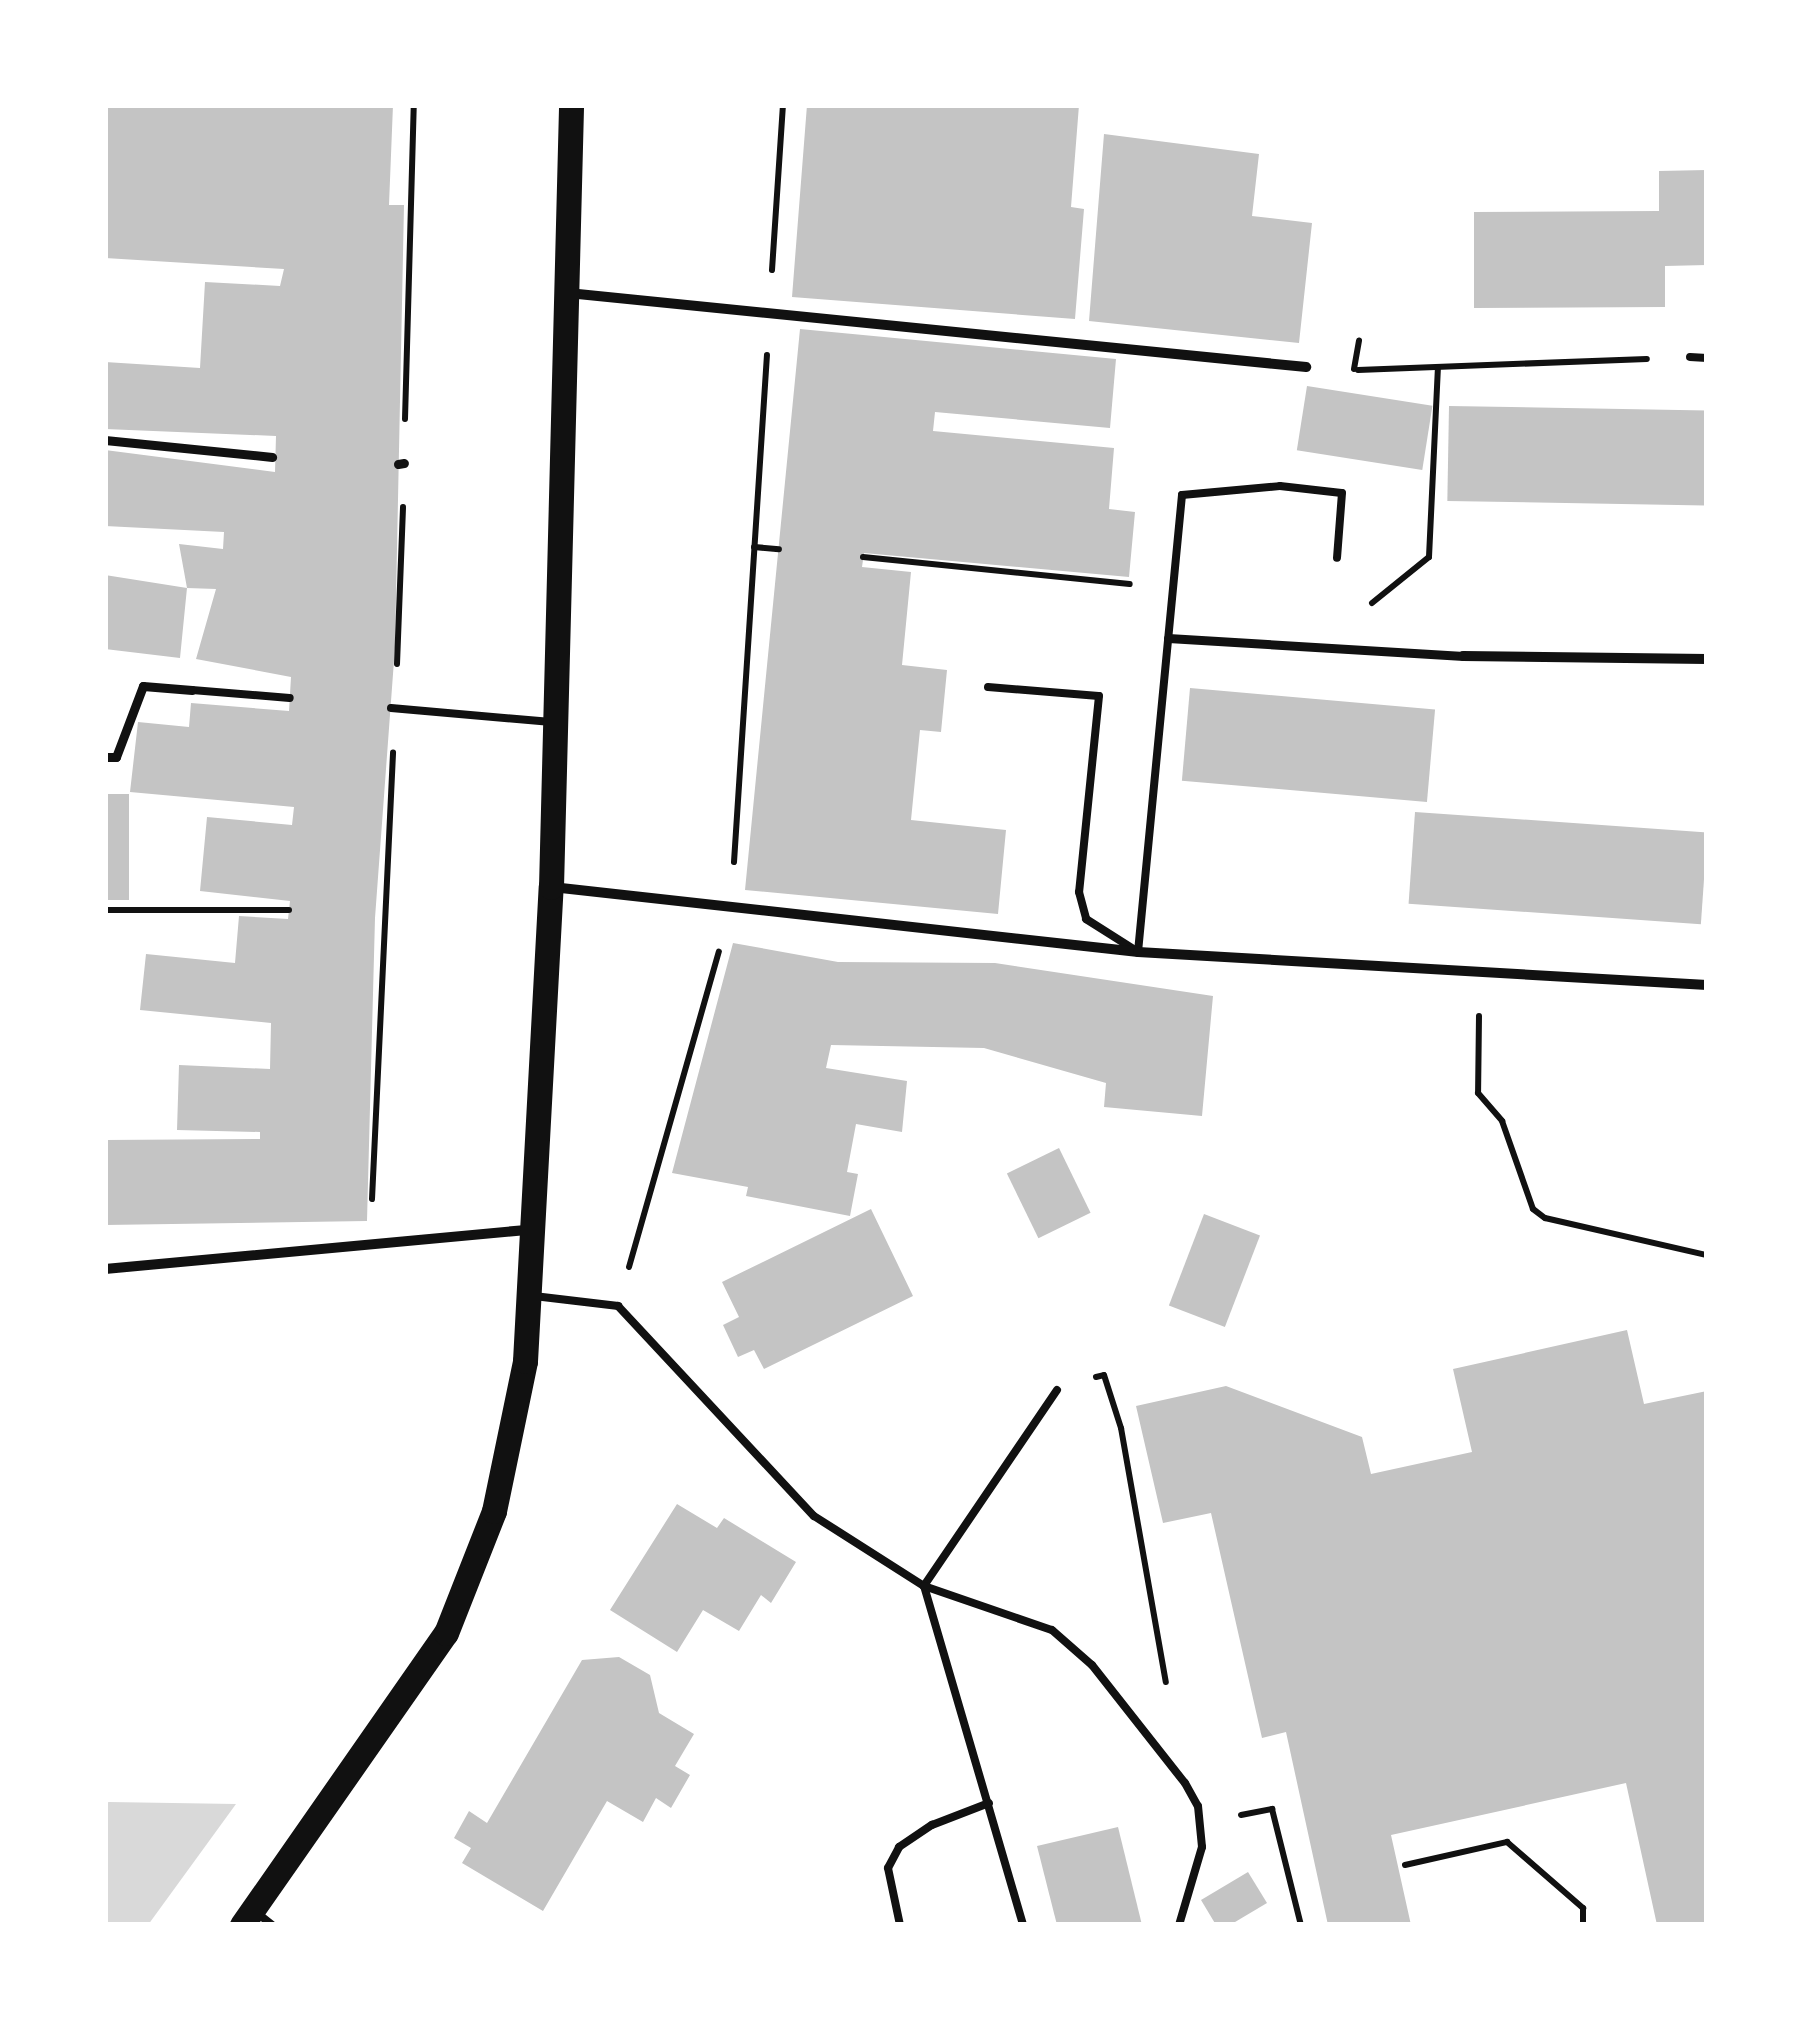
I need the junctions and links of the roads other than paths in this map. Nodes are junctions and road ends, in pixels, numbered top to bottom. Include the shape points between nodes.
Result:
1 (571, 105) edge
2 (568, 293) junction
3 (1690, 358) road end
4 (1707, 358) edge
5 (1306, 367) dead end
6 (105, 440) edge
7 (272, 457) dead end
8 (1336, 558) dead end
9 (1168, 638) junction
10 (1462, 656) joint
11 (1707, 658) edge
12 (988, 687) dead end
13 (192, 690) joint
14 (290, 698) dead end
15 (391, 708) dead end
16 (556, 723) junction
17 (105, 758) edge
18 (551, 887) junction
19 (1138, 952) junction
20 (1707, 985) edge
21 (535, 1229) junction
22 (105, 1269) edge
23 (531, 1296) junction
24 (1057, 1390) road end
25 (924, 1586) junction
26 (990, 1803) junction
27 (256, 1920) edge
28 (900, 1925) edge
29 (1023, 1925) edge
30 (1179, 1925) edge

1 - 2 main road
2 - 5 street
2 - 16 main road
3 - 4 lane
6 - 7 street
8 - 9 lane via 1342,492 1280,486 1182,495
9 - 10 street
9 - 19 lane
10 - 11 street
12 - 19 lane via 1099,696 1079,892 1086,919
13 - 14 lane
13 - 17 street via 143,686 116,757
15 - 16 lane
16 - 18 main road
18 - 19 street
18 - 21 main road
19 - 20 street
21 - 22 street
21 - 23 main road
23 - 25 lane via 618,1306 814,1516
23 - 27 main road via 504,1471 467,1589 411,1691
24 - 25 lane
25 - 26 lane
25 - 30 lane via 1052,1630 1092,1665 1184,1783 1198,1806 1202,1847
26 - 28 lane via 932,1825 898,1847 888,1868
26 - 29 lane

